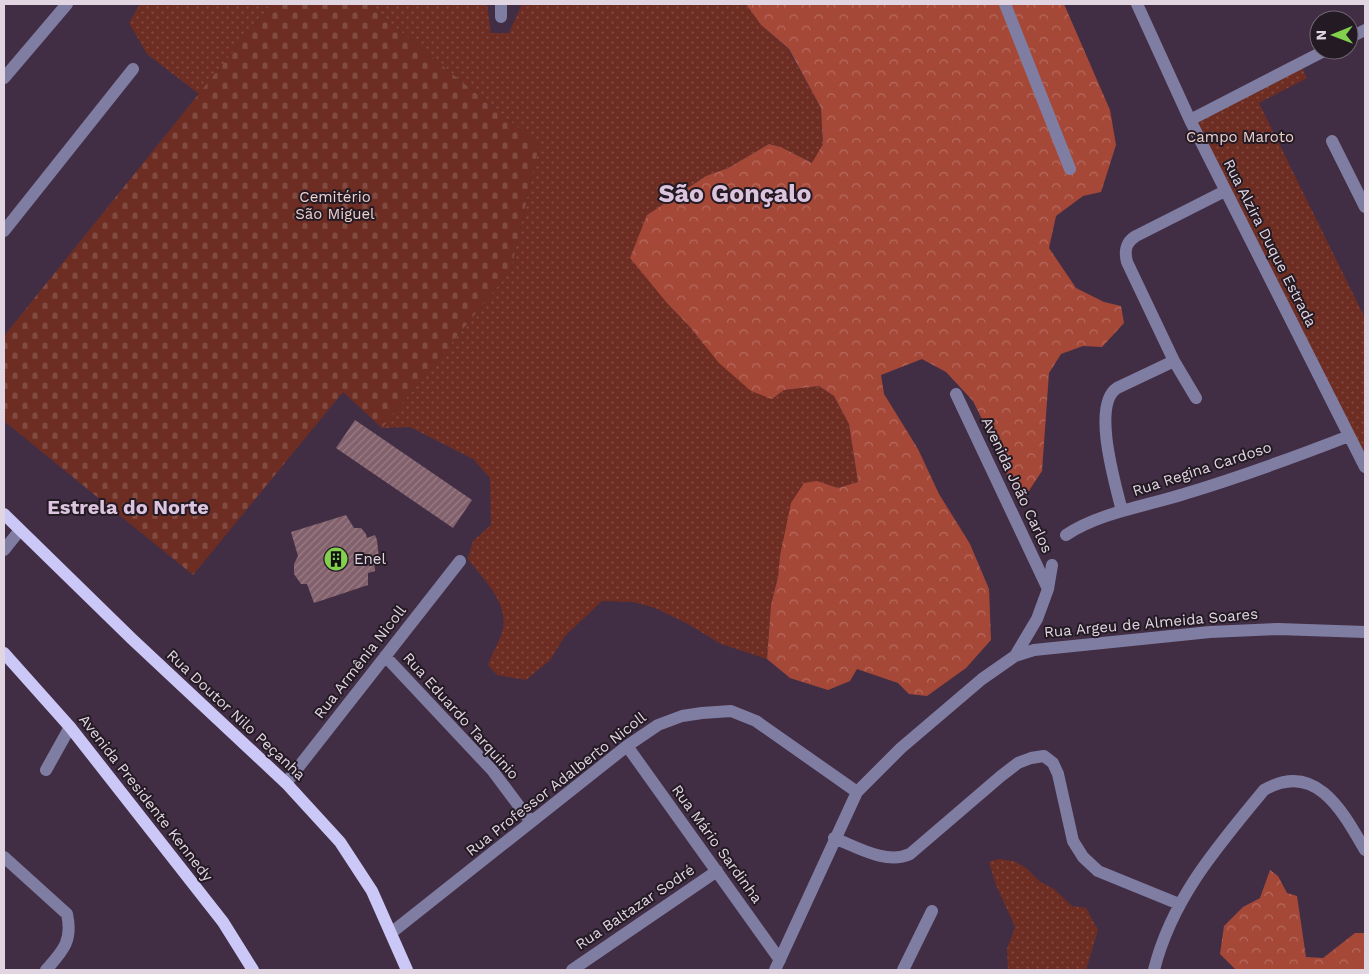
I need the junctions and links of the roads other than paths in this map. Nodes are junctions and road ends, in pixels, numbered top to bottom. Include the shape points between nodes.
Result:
1 (67, 4) edge
2 (1005, 4) edge
3 (1139, 4) edge
4 (1309, 59) edge
5 (133, 69) dead end
6 (4, 78) edge
7 (1190, 120) junction
8 (1332, 141) dead end
9 (1070, 169) dead end
10 (1225, 191) junction
11 (1365, 207) edge
12 (4, 231) edge
13 (1174, 361) junction
14 (956, 394) dead end
15 (1196, 398) dead end
16 (1349, 436) junction
17 (1365, 466) edge
18 (1122, 511) junction
19 (4, 514) edge
20 (20, 530) junction
21 (1066, 535) dead end
22 (4, 550) edge
23 (460, 561) dead end
24 (1052, 565) dead end
25 (1048, 589) junction
26 (1365, 631) edge
27 (4, 653) edge
28 (386, 656) junction
29 (1015, 656) junction
30 (70, 727) junction
31 (627, 746) junction
32 (46, 770) dead end
33 (286, 783) junction
34 (857, 792) junction
35 (531, 822) junction
36 (834, 838) junction
37 (1365, 850) edge
38 (4, 857) edge
39 (717, 871) junction
40 (1179, 904) junction
41 (932, 911) dead end
42 (391, 933) junction
43 (778, 965) edge
44 (46, 970) edge
45 (253, 970) edge
46 (407, 970) edge
47 (572, 970) edge
48 (903, 970) edge
49 (1154, 970) edge

1 - 6 street
2 - 9 street
3 - 7 street, Rua Alzira Duque Estrada
4 - 7 street
5 - 12 street
7 - 10 street, Rua Alzira Duque Estrada
8 - 11 street
10 - 13 street via 1136,236 1127,245 1127,262
10 - 16 street, Rua Alzira Duque Estrada
13 - 15 street
13 - 18 street via 1117,388 1109,399 1105,435
14 - 25 street, Avenida João Carlos
16 - 17 street, Rua Alzira Duque Estrada
16 - 18 street, Rua Regina Cardoso via 1265,468
18 - 21 street, Rua Regina Cardoso
19 - 20 main road, Rua Doutor Nilo Peçanha
20 - 22 street
20 - 33 main road, Rua Doutor Nilo Peçanha
23 - 28 street, Rua Armênia Nicoll
24 - 25 street
25 - 29 street via 1037,619
26 - 29 street, Rua Argeu de Almeida Soares via 1278,629 1210,632 1043,649
27 - 30 main road, Avenida Presidente Kennedy
28 - 33 street, Rua Armênia Nicoll
28 - 35 street, Rua Eduardo Tarquinio via 492,770
29 - 34 street, Rua Argeu de Almeida Soares via 982,679 901,748
30 - 32 street
30 - 45 main road, Avenida Presidente Kennedy via 223,922
31 - 34 street, Rua Professor Adalberto Nicoll via 658,724 682,716 731,711 756,721
31 - 35 street, Rua Professor Adalberto Nicoll
31 - 39 street, Rua Mário Sardinha
33 - 42 main road, Rua Doutor Nilo Peçanha via 340,842 372,891
34 - 36 street, Rua Argeu de Almeida Soares
35 - 42 street, Rua Professor Adalberto Nicoll
36 - 40 street via 878,855 902,858 1018,763 1044,756 1053,763 1058,774 1074,840 1083,857 1098,871
36 - 43 street, Rua Argeu de Almeida Soares
37 - 40 street via 1338,805 1320,789 1304,782 1273,784 1264,790 1212,853
38 - 44 street via 67,914 70,926 68,940 61,954
39 - 43 street, Rua Mário Sardinha
39 - 47 street, Rua Baltazar Sodré
40 - 49 street
41 - 48 street
42 - 46 main road, Rua Doutor Nilo Peçanha

